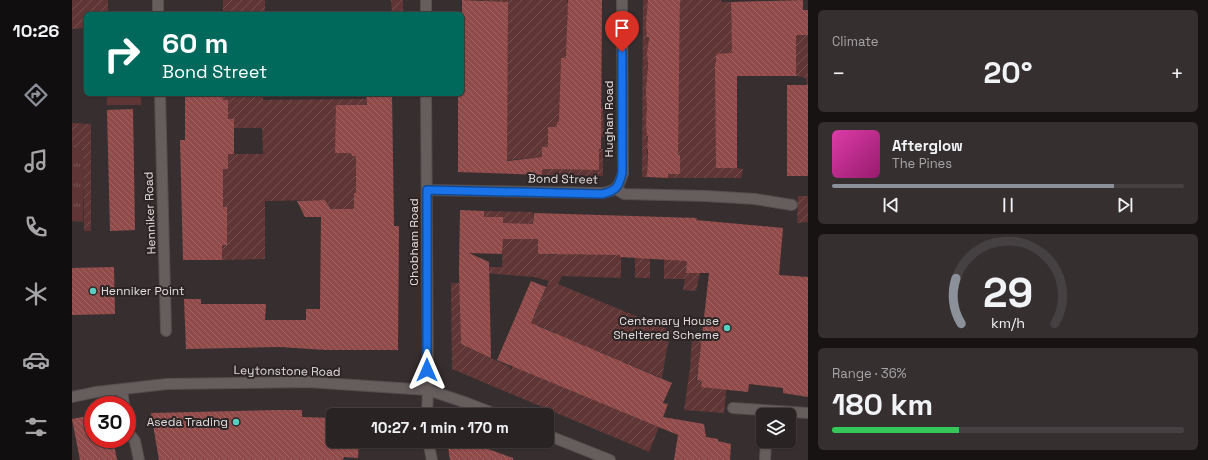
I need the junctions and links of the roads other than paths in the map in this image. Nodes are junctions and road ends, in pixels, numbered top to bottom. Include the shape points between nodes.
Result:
1 (158, 0) edge
2 (426, 0) edge
3 (622, 0) edge
4 (158, 12) edge
5 (426, 12) edge
6 (160, 96) edge
7 (426, 96) edge
8 (616, 189) junction
9 (427, 190) junction
10 (792, 205) dead end
11 (166, 330) dead end
12 (122, 389) junction
13 (428, 390) junction
14 (123, 396) edge
15 (72, 397) edge
16 (427, 408) edge
17 (480, 408) edge
18 (733, 408) dead end
19 (756, 411) edge
20 (796, 413) edge
21 (808, 413) edge
22 (554, 438) edge
23 (136, 446) edge
24 (429, 448) edge
25 (766, 448) edge
26 (139, 460) edge
27 (432, 460) edge
28 (610, 460) edge
29 (765, 460) edge

1 - 4 street
2 - 5 street
3 - 8 street, Hughan Road via 622,173
6 - 11 street, Henniker Road
7 - 9 street, Chobham Road
8 - 9 street, Bond Street via 602,194
8 - 10 street, Bond Street via 624,194 756,199
9 - 13 street, Chobham Road
12 - 13 street, Leytonstone Road via 167,384 308,382
12 - 14 street
12 - 15 street, Leytonstone Road
13 - 16 street, Chobham Road
13 - 17 street, Leytonstone Road
18 - 19 street
20 - 21 street
22 - 28 street
23 - 26 street
24 - 27 street
25 - 29 street

